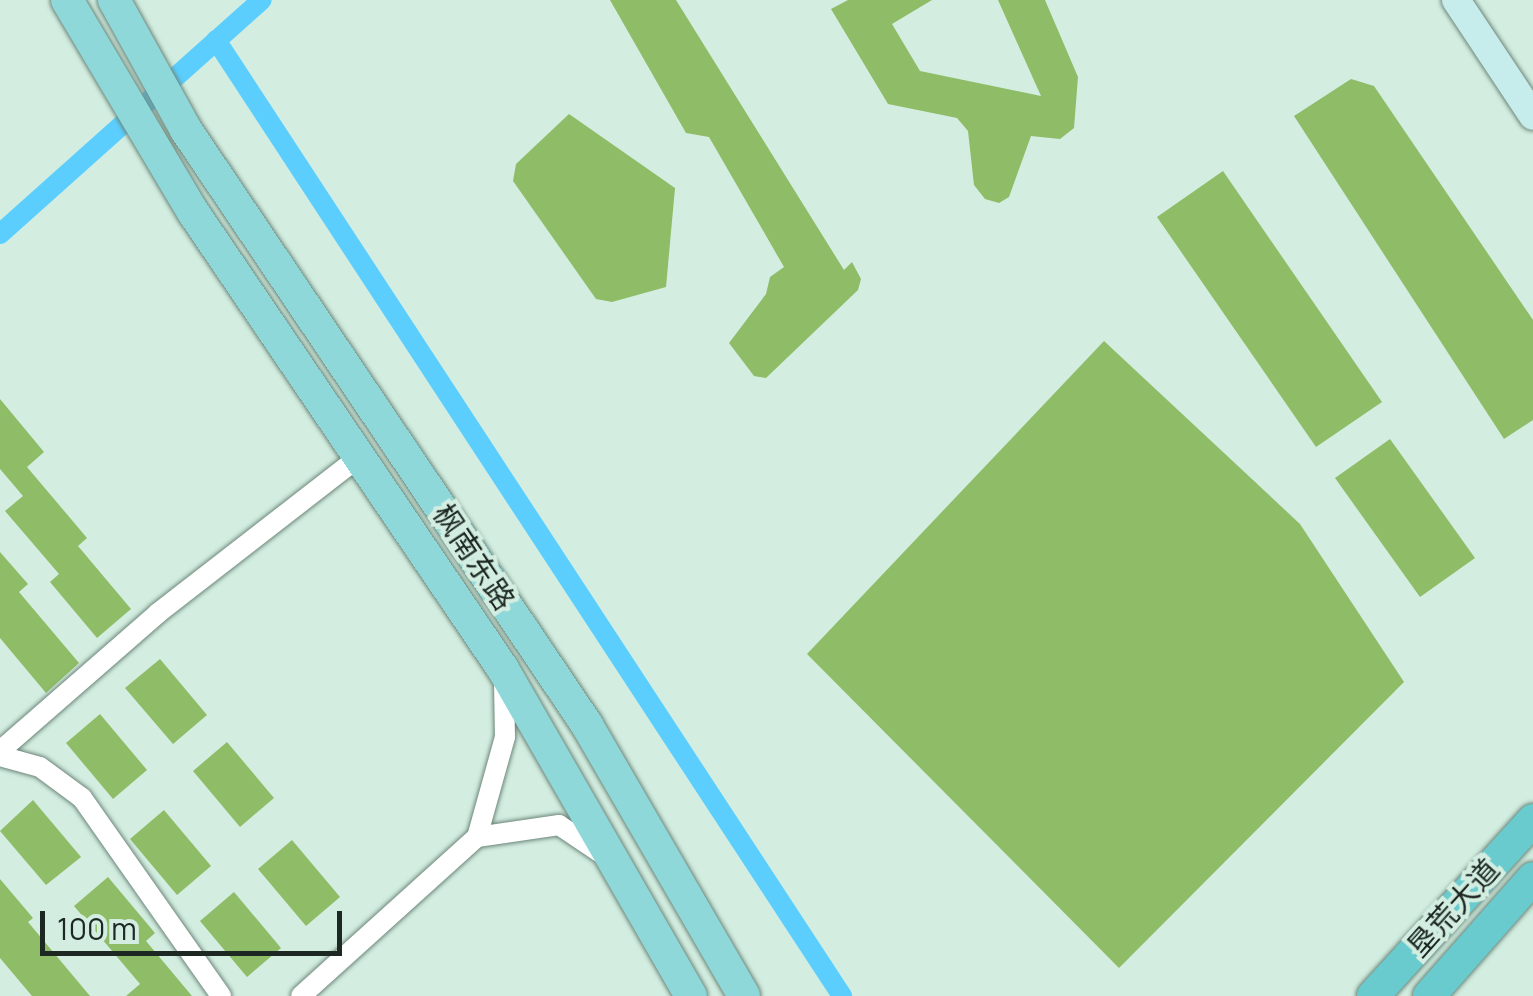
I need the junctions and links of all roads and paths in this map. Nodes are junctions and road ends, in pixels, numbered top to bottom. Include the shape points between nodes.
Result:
1 (67, 0) edge
2 (114, 0) edge
3 (1456, 0) edge
4 (1533, 116) edge
5 (359, 457) junction
6 (503, 669) junction
7 (0, 753) edge
8 (1533, 820) edge
9 (477, 837) junction
10 (617, 864) junction
11 (1533, 878) edge
12 (221, 996) edge
13 (301, 996) edge
14 (690, 996) edge
15 (744, 996) edge
16 (1373, 996) edge
17 (1430, 996) edge

1 - 5 main road, 枫南东路 via 156,152
2 - 15 main road, 枫南东路 via 186,130 588,725
3 - 4 main road
5 - 6 main road, 枫南东路
5 - 7 street via 158,613
6 - 9 street via 504,737
6 - 10 main road, 枫南东路
7 - 12 street via 40,767 82,798
8 - 16 highway, 垦荒大道
9 - 10 street via 560,824
9 - 13 street
10 - 14 main road, 枫南东路
11 - 17 highway, 垦荒大道

